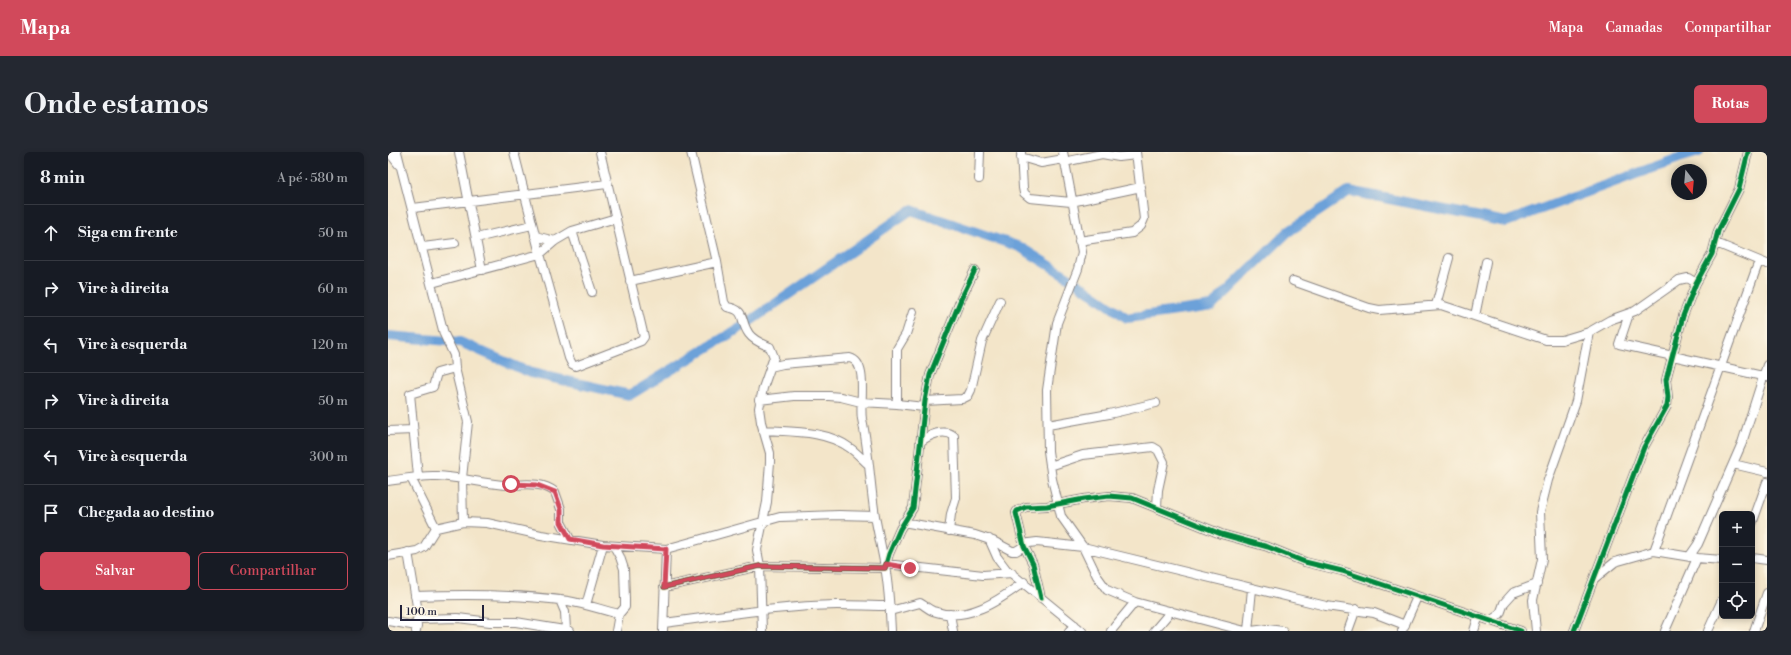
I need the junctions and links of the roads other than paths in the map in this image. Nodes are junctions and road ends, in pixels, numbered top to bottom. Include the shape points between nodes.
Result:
1 (389, 152) edge
2 (397, 152) edge
3 (459, 152) edge
4 (514, 152) edge
5 (600, 152) edge
6 (691, 152) edge
7 (980, 152) edge
8 (1748, 152) edge
9 (1136, 153) edge
10 (1021, 154) edge
11 (1063, 158) edge
12 (401, 167) junction
13 (979, 180) dead end
14 (607, 184) junction
15 (1141, 187) junction
16 (525, 195) junction
17 (468, 202) junction
18 (1071, 202) junction
19 (413, 208) junction
20 (616, 218) junction
21 (532, 225) junction
22 (572, 231) junction
23 (535, 236) junction
24 (476, 238) junction
25 (555, 241) junction
26 (1079, 241) junction
27 (1716, 242) junction
28 (454, 243) dead end
29 (423, 247) junction
30 (540, 254) junction
31 (1449, 258) dead end
32 (1759, 261) junction
33 (717, 262) junction
34 (1486, 262) dead end
35 (1767, 264) edge
36 (482, 270) junction
37 (975, 270) dead end
38 (630, 281) junction
39 (1293, 281) dead end
40 (1696, 282) junction
41 (432, 283) junction
42 (592, 292) dead end
43 (1000, 301) dead end
44 (1436, 305) junction
45 (913, 312) dead end
46 (1629, 314) junction
47 (1475, 316) junction
48 (1589, 332) junction
49 (774, 357) junction
50 (1671, 357) junction
51 (783, 364) junction
52 (1767, 365) edge
53 (1721, 366) junction
54 (770, 367) junction
55 (455, 368) junction
56 (1765, 377) edge
57 (759, 400) junction
58 (861, 402) junction
59 (1156, 403) dead end
60 (897, 404) junction
61 (925, 404) junction
62 (1048, 425) junction
63 (413, 430) junction
64 (763, 430) junction
65 (388, 431) edge
66 (920, 442) junction
67 (1733, 464) junction
68 (869, 465) junction
69 (1050, 466) junction
70 (1767, 472) edge
71 (414, 477) junction
72 (462, 478) junction
73 (388, 481) edge
74 (1767, 482) edge
75 (1057, 504) junction
76 (1157, 507) junction
77 (875, 516) junction
78 (1755, 516) edge
79 (463, 522) junction
80 (762, 522) junction
81 (903, 522) junction
82 (436, 528) junction
83 (948, 531) junction
84 (570, 539) junction
85 (988, 539) junction
86 (603, 545) junction
87 (614, 546) junction
88 (1024, 546) junction
89 (1083, 547) junction
90 (666, 549) junction
91 (1654, 550) junction
92 (408, 552) junction
93 (388, 556) edge
94 (1693, 558) junction
95 (1755, 558) edge
96 (1719, 560) edge
97 (1767, 560) edge
98 (760, 566) junction
99 (886, 566) junction
100 (1012, 573) junction
101 (1595, 578) junction
102 (1024, 582) junction
103 (1537, 584) junction
104 (664, 587) junction
105 (1252, 588) junction
106 (1767, 593) edge
107 (415, 596) junction
108 (1417, 597) junction
109 (1041, 598) junction
110 (560, 600) junction
111 (570, 602) junction
112 (1135, 602) junction
113 (586, 605) junction
114 (1719, 607) edge
115 (890, 609) junction
116 (1356, 609) junction
117 (762, 611) junction
118 (1172, 611) junction
119 (565, 612) junction
120 (619, 614) junction
121 (950, 614) junction
122 (1500, 614) junction
123 (1478, 618) junction
124 (388, 621) edge
125 (1490, 622) junction
126 (417, 625) edge
127 (1503, 625) junction
128 (663, 627) edge
129 (1072, 628) edge
130 (1404, 628) edge
131 (568, 631) edge
132 (616, 631) edge
133 (762, 631) edge
134 (891, 631) edge
135 (953, 631) edge
136 (1082, 631) edge
137 (1110, 631) edge
138 (1154, 631) edge
139 (1245, 631) edge
140 (1250, 631) edge
141 (1283, 631) edge
142 (1348, 631) edge
143 (1474, 631) edge
144 (1521, 631) edge
145 (1536, 631) edge
146 (1574, 631) edge
147 (1665, 631) edge
148 (1708, 631) edge
149 (1754, 631) edge

1 - 12 street
2 - 12 street
3 - 17 street
4 - 16 street
5 - 14 street
6 - 33 street
7 - 13 street
8 - 27 street via 1739,189 1718,231
9 - 11 street via 1120,157 1102,154
9 - 15 street
10 - 11 street via 1041,163
10 - 18 street via 1023,188 1026,196
11 - 18 street
12 - 19 street
14 - 16 street
14 - 20 street
15 - 18 street
15 - 26 street via 1144,220 1141,226 1132,233
16 - 17 street
16 - 21 street
17 - 19 street
17 - 24 street
18 - 26 street
19 - 29 street
20 - 22 street
20 - 38 street
21 - 23 street
21 - 24 street
22 - 25 street
22 - 42 street
23 - 25 street
23 - 30 street
24 - 36 street
25 - 30 street
26 - 62 street via 1081,260 1057,323 1047,390
27 - 32 street
27 - 40 street via 1708,263
28 - 29 street
29 - 41 street
30 - 36 street
30 - 38 street via 569,358 576,366 643,339
31 - 44 street
32 - 35 street
32 - 53 street
33 - 38 street
33 - 49 street via 725,305 739,310 749,334 770,347
34 - 47 street
36 - 41 street
37 - 61 street via 930,375
39 - 44 street via 1379,310
40 - 46 street via 1688,278 1679,280
40 - 50 street
41 - 55 street via 444,334 454,355
43 - 61 street via 982,341 968,396
44 - 47 street
45 - 60 street via 906,334 897,349
46 - 48 street via 1610,320
46 - 50 street via 1619,344
47 - 48 street via 1546,340 1562,340
48 - 103 street via 1576,401 1548,480 1540,512 1542,559
49 - 51 street
49 - 54 street
50 - 53 street
50 - 101 street via 1666,380 1666,406 1644,448
51 - 54 street
51 - 58 street via 855,359 862,376
52 - 56 street
53 - 56 street
53 - 91 street
54 - 57 street
55 - 63 street via 436,374 433,387 410,394
55 - 72 street via 468,422
56 - 67 street
57 - 58 street via 809,395 841,397
57 - 64 street
58 - 60 street
58 - 68 street
59 - 62 street
60 - 61 street
61 - 66 street
62 - 69 street
63 - 65 street
63 - 71 street
64 - 68 street via 831,438 850,448
64 - 80 street via 770,462 768,493
66 - 81 street via 913,508
66 - 83 street via 940,433 954,436 956,498
67 - 70 street
67 - 94 street
68 - 77 street
69 - 75 street
69 - 76 street via 1083,455 1153,447 1158,450 1164,462
71 - 72 street
71 - 73 street
71 - 82 street
72 - 79 street
72 - 84 street via 537,485 552,490 561,509 561,522
74 - 78 street
75 - 76 street via 1122,496
75 - 88 street via 1026,507 1017,511
75 - 89 street via 1066,525
76 - 108 street via 1221,534 1268,546 1305,562 1342,571
77 - 80 street via 799,516
77 - 99 street
79 - 82 street
79 - 84 street via 487,523
80 - 90 street
80 - 98 street via 757,550
81 - 83 street
81 - 99 street
82 - 92 street via 424,547
83 - 85 street
84 - 86 street
85 - 88 street via 1012,551
85 - 100 street via 997,558
86 - 87 street
86 - 113 street
87 - 90 street
87 - 120 street via 624,569 625,607
88 - 89 street via 1037,542
88 - 109 street via 1032,564
89 - 105 street
89 - 112 street via 1096,576 1107,590
90 - 104 street
91 - 94 street
91 - 101 street via 1615,562
92 - 93 street
92 - 107 street
94 - 96 street
94 - 147 street
95 - 97 street
98 - 99 street
98 - 104 street
98 - 117 street
99 - 100 street via 983,575
99 - 115 street
100 - 102 street
101 - 146 street
102 - 109 street
102 - 121 street via 986,607
103 - 122 street via 1513,593 1504,603
103 - 145 street via 1533,600
104 - 128 street
105 - 116 street via 1326,606
105 - 140 street
106 - 149 street
107 - 110 street via 512,595
107 - 126 street
108 - 123 street
108 - 130 street
109 - 129 street
110 - 111 street
110 - 119 street
111 - 113 street
111 - 119 street
112 - 118 street
112 - 137 street
113 - 120 street
114 - 148 street
115 - 117 street via 837,605
115 - 121 street via 920,603 933,611
115 - 134 street
116 - 130 street via 1374,613
116 - 142 street
117 - 128 street
117 - 133 street
118 - 138 street
118 - 139 street
119 - 131 street
120 - 132 street
121 - 135 street
122 - 125 street
122 - 127 street
123 - 125 street
123 - 143 street
124 - 126 street
125 - 127 street
126 - 131 street via 458,618 516,622
127 - 144 street
129 - 136 street
140 - 141 street

